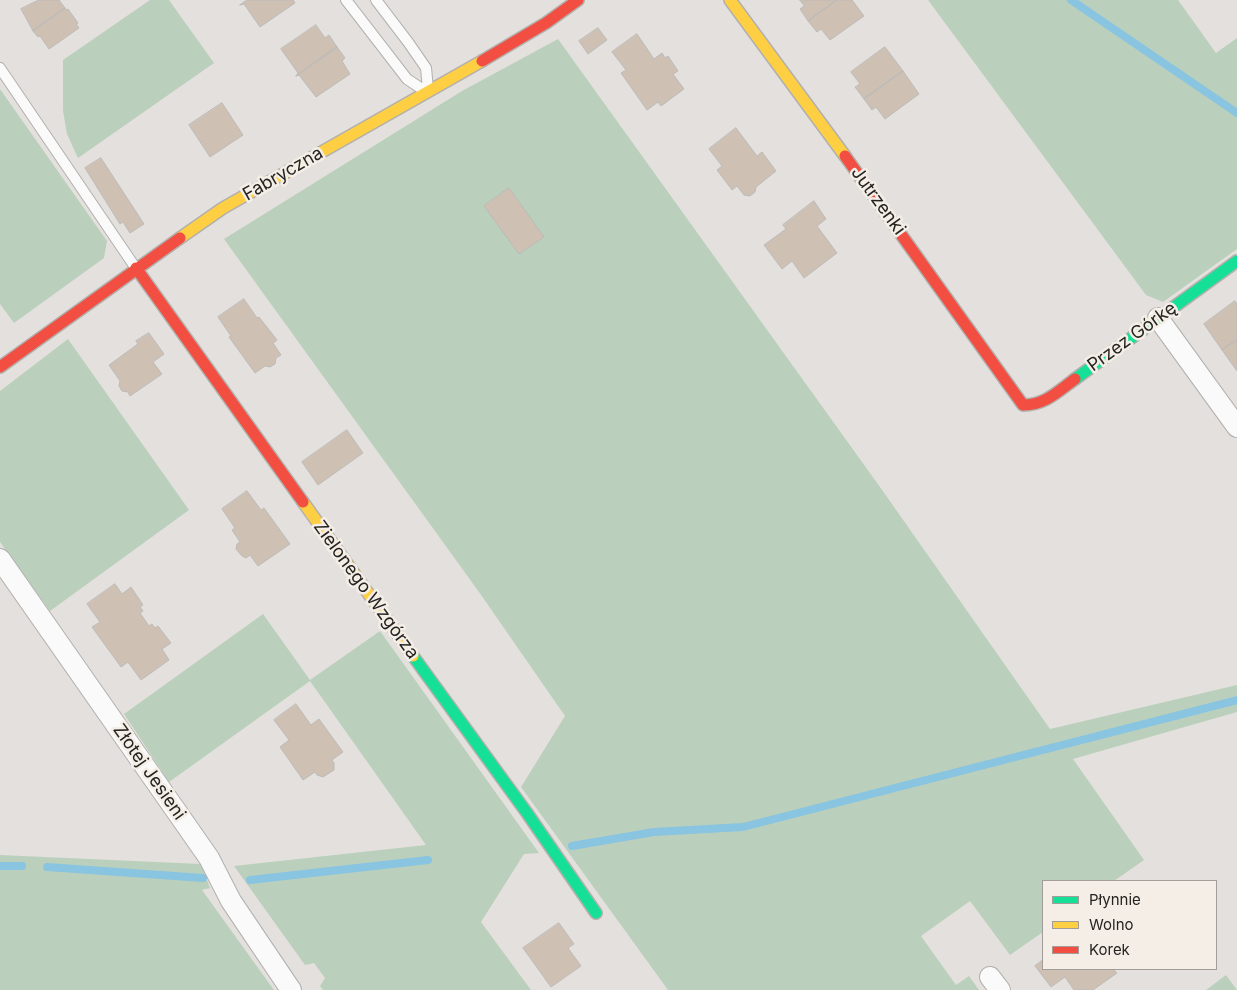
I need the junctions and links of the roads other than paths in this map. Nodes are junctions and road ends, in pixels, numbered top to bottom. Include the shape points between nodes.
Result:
1 (346, 0) edge
2 (376, 0) edge
3 (578, 0) edge
4 (730, 0) edge
5 (0, 68) edge
6 (428, 92) junction
7 (1237, 260) edge
8 (136, 268) junction
9 (1158, 318) junction
10 (0, 367) edge
11 (1023, 404) joint
12 (1237, 427) edge
13 (0, 559) edge
14 (596, 913) dead end
15 (291, 990) edge

1 - 6 lane via 407,79
2 - 6 lane via 426,68
3 - 6 street, Fabryczna via 546,24
4 - 11 street, Jutrzenki
5 - 8 lane
6 - 8 street, Fabryczna via 223,208
7 - 9 street, Przez Górkę
8 - 10 street, Fabryczna
8 - 14 street, Zielonego Wzgórza
9 - 11 street, Przez Górkę via 1046,400 1034,405
9 - 12 street
13 - 15 street, Złotej Jesieni via 204,851 232,901

